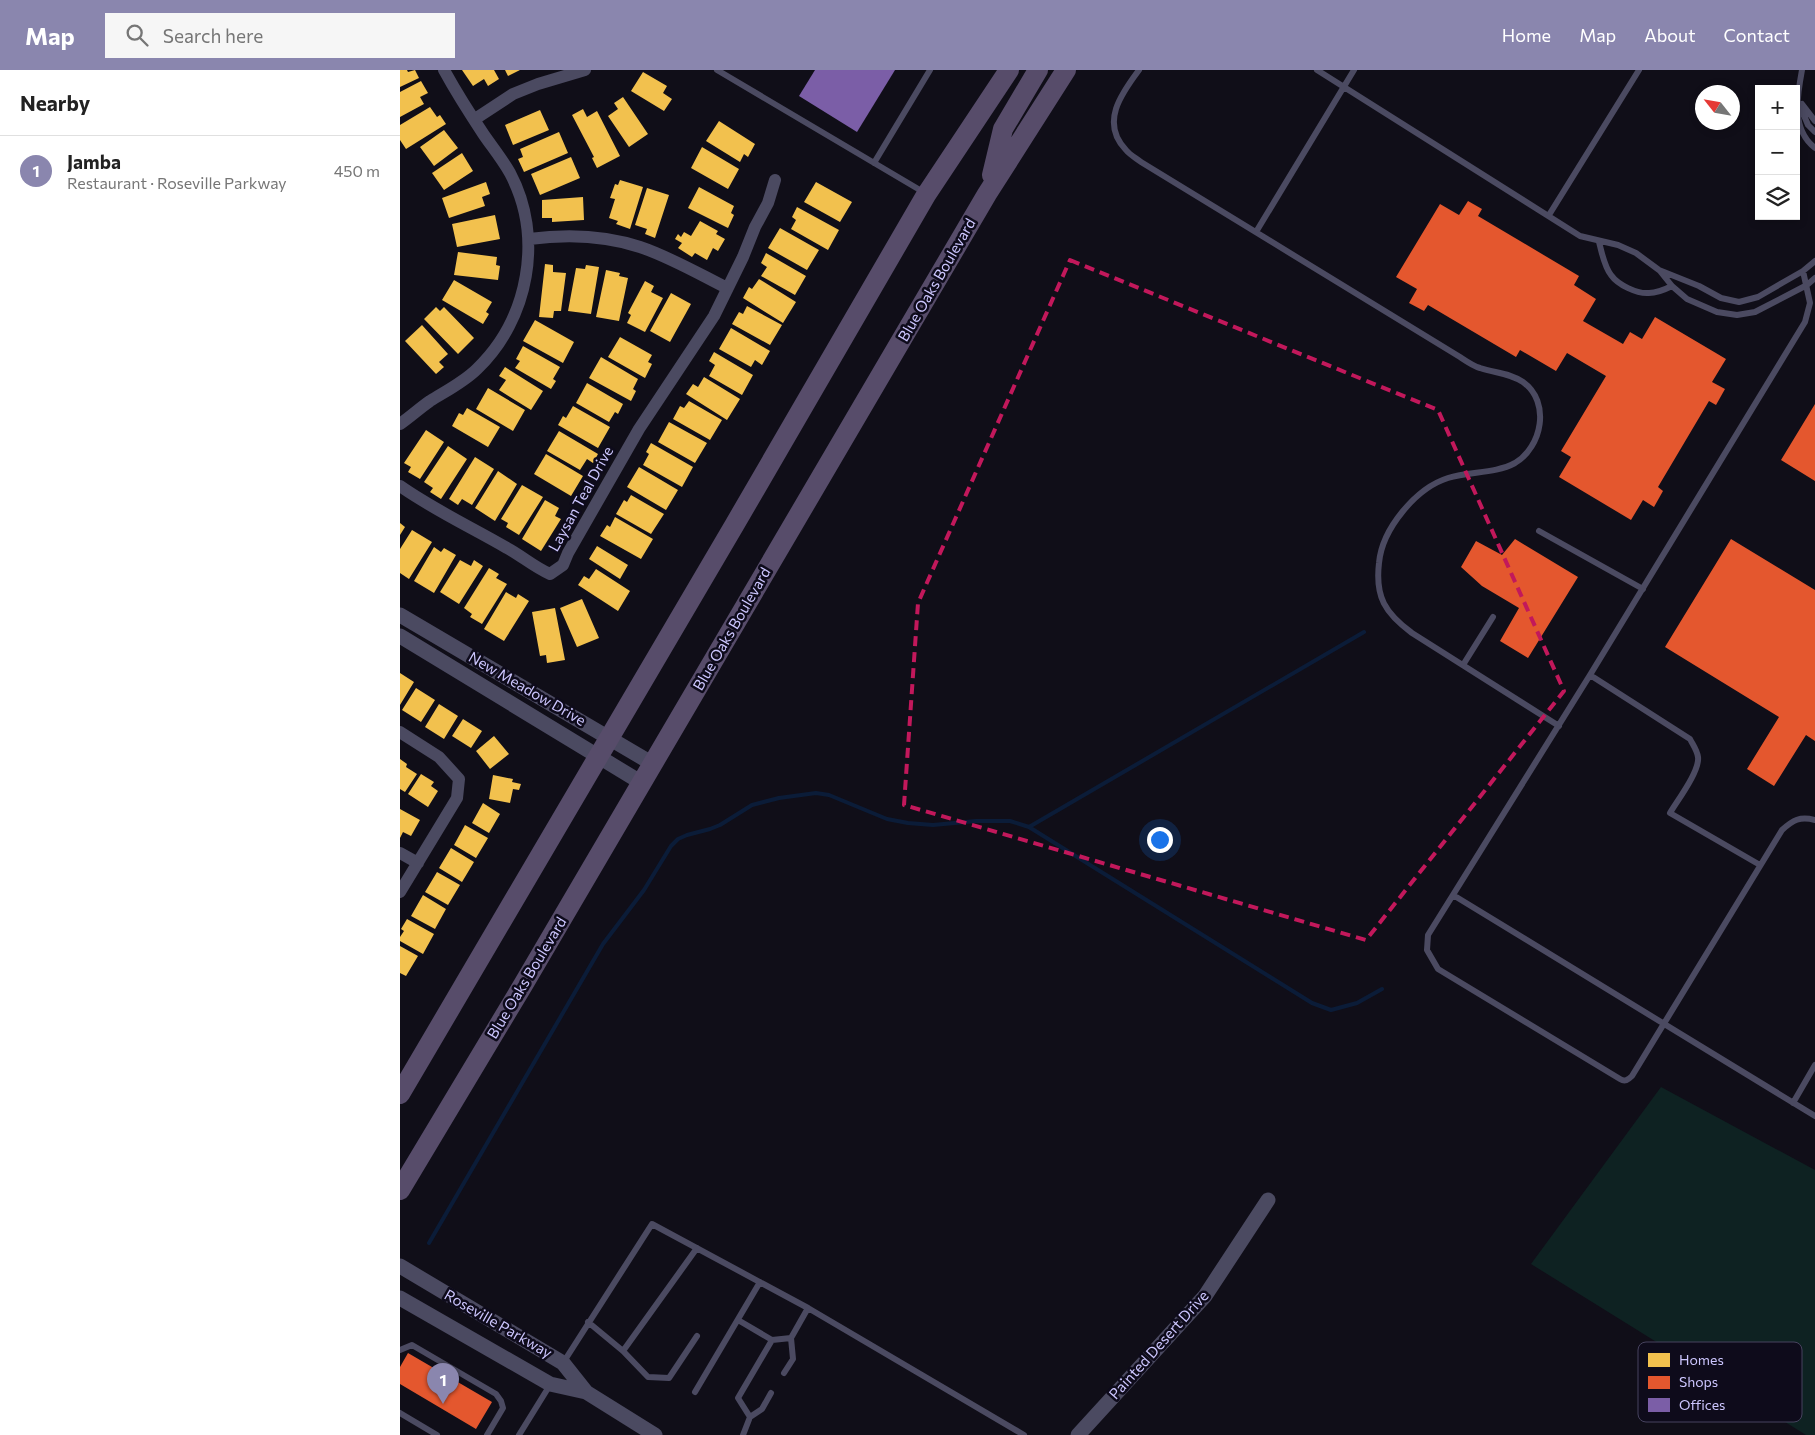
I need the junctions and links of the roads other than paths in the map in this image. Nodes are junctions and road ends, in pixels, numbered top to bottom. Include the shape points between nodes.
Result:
1 (444, 70) edge
2 (584, 70) edge
3 (717, 70) edge
4 (930, 70) edge
5 (1009, 70) edge
6 (1038, 70) edge
7 (1066, 70) edge
8 (1139, 70) edge
9 (1316, 70) edge
10 (1354, 70) edge
11 (1639, 70) edge
12 (1802, 70) edge
13 (1799, 85) edge
14 (1344, 87) junction
15 (1800, 102) edge
16 (1800, 105) edge
17 (475, 120) junction
18 (1815, 121) edge
19 (1800, 129) edge
20 (1815, 132) edge
21 (1815, 148) edge
22 (874, 163) junction
23 (775, 180) dead end
24 (987, 194) junction
25 (926, 195) junction
26 (1549, 215) junction
27 (1256, 232) junction
28 (529, 239) junction
29 (1599, 242) junction
30 (1815, 261) edge
31 (1659, 270) junction
32 (1803, 271) junction
33 (1815, 278) edge
34 (1807, 285) junction
35 (1672, 286) junction
36 (727, 288) junction
37 (400, 424) edge
38 (400, 486) edge
39 (1539, 531) dead end
40 (1643, 589) junction
41 (400, 615) edge
42 (1493, 617) dead end
43 (400, 636) edge
44 (1463, 665) junction
45 (1590, 675) junction
46 (1559, 726) junction
47 (400, 732) edge
48 (609, 738) junction
49 (598, 756) junction
50 (653, 764) junction
51 (642, 783) junction
52 (1815, 820) edge
53 (400, 853) edge
54 (418, 863) junction
55 (1760, 865) junction
56 (400, 892) edge
57 (1453, 895) junction
58 (1664, 1023) junction
59 (1815, 1065) edge
60 (400, 1094) edge
61 (1793, 1102) junction
62 (1815, 1116) edge
63 (400, 1190) edge
64 (1268, 1200) dead end
65 (698, 1248) junction
66 (400, 1266) edge
67 (760, 1282) junction
68 (400, 1298) edge
69 (808, 1308) junction
70 (738, 1320) junction
71 (588, 1322) junction
72 (697, 1336) dead end
73 (791, 1338) junction
74 (772, 1340) junction
75 (400, 1350) edge
76 (623, 1351) junction
77 (563, 1362) junction
78 (784, 1373) dead end
79 (550, 1384) junction
80 (586, 1392) junction
81 (695, 1392) dead end
82 (771, 1393) dead end
83 (400, 1413) edge
84 (750, 1417) junction
85 (437, 1435) edge
86 (487, 1435) edge
87 (520, 1435) edge
88 (655, 1435) edge
89 (743, 1435) edge
90 (1024, 1435) edge
91 (1078, 1435) edge

1 - 17 street
2 - 17 street via 512,94
3 - 22 lane
4 - 22 lane
5 - 25 main road
6 - 24 main road via 1003,129
7 - 24 main road, Blue Oaks Boulevard
8 - 27 lane via 1116,104 1112,122 1126,150
9 - 14 lane
10 - 14 lane
11 - 26 lane
12 - 13 lane
14 - 26 lane
14 - 27 lane
15 - 18 lane
16 - 20 lane via 1808,125
17 - 28 street via 511,174
19 - 21 lane
22 - 25 lane
23 - 36 street via 768,203
24 - 50 main road, Blue Oaks Boulevard
25 - 48 main road
26 - 29 lane via 1580,236
27 - 44 lane via 1478,368 1512,376 1524,383 1536,398 1540,414 1539,433 1529,452 1501,469 1447,478 1427,489 1397,519 1379,558 1377,580 1380,596 1388,611 1412,633
28 - 36 street via 587,236 629,244 658,254
28 - 37 street via 523,291 512,321 494,350 459,384
29 - 31 lane via 1636,253
29 - 35 lane via 1610,274 1619,283 1647,294
30 - 32 lane
31 - 32 lane via 1721,298 1739,302 1758,297
31 - 35 lane
32 - 34 lane
33 - 34 lane
34 - 35 lane via 1755,312 1737,315 1717,312 1687,299
34 - 40 lane via 1810,303 1805,322
36 - 38 street, Laysan Teal Drive via 714,316 639,429 563,565 550,574
39 - 40 lane
40 - 45 lane
41 - 48 street, New Meadow Drive
42 - 44 lane
43 - 49 street, New Meadow Drive
44 - 46 lane
45 - 46 lane
45 - 55 lane via 1690,739 1698,759 1696,769 1670,813
46 - 57 lane
47 - 54 street via 439,757 459,780 457,798
48 - 49 main road
48 - 50 street, New Meadow Drive
49 - 51 street, New Meadow Drive
49 - 60 main road
50 - 51 main road, Blue Oaks Boulevard
51 - 63 main road, Blue Oaks Boulevard
52 - 55 lane via 1799,818 1791,822 1782,830
53 - 54 street
54 - 56 street
55 - 58 lane
57 - 58 lane
57 - 58 lane via 1426,942 1430,957 1446,974 1624,1081 1632,1076
58 - 61 lane
59 - 61 lane
61 - 62 lane
64 - 91 street, Painted Desert Drive via 1205,1296
65 - 67 lane
65 - 71 lane via 652,1224
65 - 76 lane
66 - 77 street, Roseville Parkway
67 - 69 lane
67 - 70 lane
68 - 79 street, Roseville Parkway
69 - 73 lane
69 - 90 lane
70 - 74 lane
70 - 81 lane
71 - 76 lane
71 - 77 lane
72 - 76 lane via 669,1378 648,1376
73 - 74 lane
73 - 78 lane via 793,1359
74 - 84 lane via 738,1398
75 - 86 lane via 412,1345 496,1394 503,1408
77 - 80 street, Roseville Parkway
79 - 80 street, Roseville Parkway
79 - 87 lane
80 - 88 street, Roseville Parkway
82 - 84 lane via 762,1409
83 - 85 lane
84 - 89 lane

